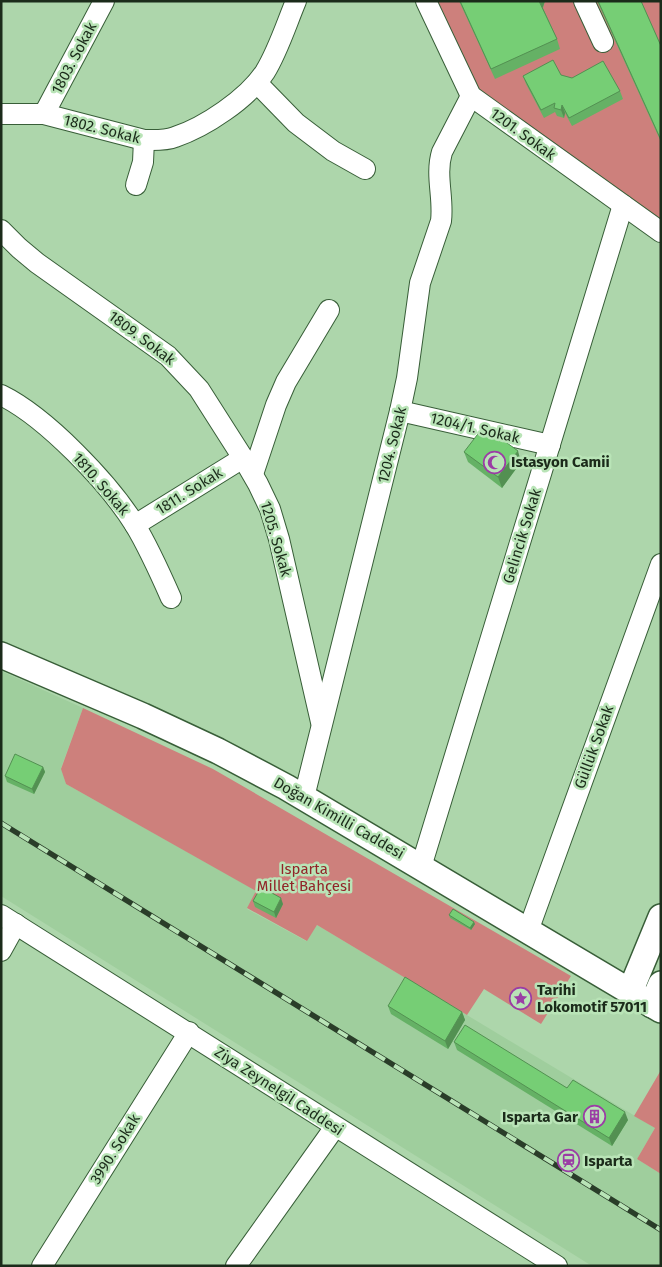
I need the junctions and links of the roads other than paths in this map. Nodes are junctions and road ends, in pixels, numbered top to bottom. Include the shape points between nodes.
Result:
1 (104, 1) edge
2 (296, 1) edge
3 (426, 1) edge
4 (584, 1) edge
5 (603, 42) dead end
6 (256, 83) junction
7 (471, 96) junction
8 (1, 114) edge
9 (44, 114) junction
10 (144, 140) junction
11 (365, 169) dead end
12 (136, 185) dead end
13 (623, 205) junction
14 (661, 232) edge
15 (4, 241) edge
16 (328, 310) dead end
17 (1, 395) edge
18 (400, 411) junction
19 (550, 444) junction
20 (248, 466) junction
21 (135, 525) junction
22 (661, 564) edge
23 (171, 598) dead end
24 (1, 655) edge
25 (321, 725) junction
26 (304, 797) junction
27 (421, 867) junction
28 (661, 917) edge
29 (8, 920) edge
30 (528, 931) junction
31 (1, 951) edge
32 (630, 992) junction
33 (658, 1000) edge
34 (189, 1032) junction
35 (335, 1127) junction
36 (42, 1266) edge
37 (236, 1266) edge
38 (557, 1266) edge

1 - 9 street, 1803. Sokak
2 - 6 street, 1802. Sokak via 275,52
3 - 7 street, 1201. Sokak
4 - 5 street
6 - 10 street, 1802. Sokak via 224,110 194,129 173,138
6 - 11 street via 296,123 333,151
7 - 13 street, 1201. Sokak
7 - 18 street, 1204. Sokak via 439,160 441,221 420,283
8 - 9 street, 1802. Sokak
9 - 10 street, 1802. Sokak
10 - 12 street via 143,162
13 - 14 street, 1201. Sokak
13 - 19 street, Gelincik Sokak
15 - 20 street, 1809. Sokak via 168,356 199,389
16 - 20 street via 286,382
17 - 21 street, 1810. Sokak via 69,447
18 - 19 street, 1204/1. Sokak
18 - 25 street, 1204. Sokak
19 - 27 street, Gelincik Sokak
20 - 21 street, 1811. Sokak
20 - 25 street, 1205. Sokak via 270,509 279,539
21 - 23 street, 1810. Sokak
22 - 30 street, Güllük Sokak
24 - 26 main road, Doğan Kimilli Caddesi via 143,716
25 - 26 street, 1204. Sokak
26 - 27 main road, Doğan Kimilli Caddesi
27 - 30 main road, Doğan Kimilli Caddesi
28 - 32 main road
29 - 31 street
29 - 34 street, Ziya Zeynelgil Caddesi
30 - 32 main road, Doğan Kimilli Caddesi
32 - 33 main road, Doğan Kimilli Caddesi
34 - 35 street, Ziya Zeynelgil Caddesi
34 - 36 street, 3990. Sokak
35 - 37 street
35 - 38 street, Ziya Zeynelgil Caddesi

